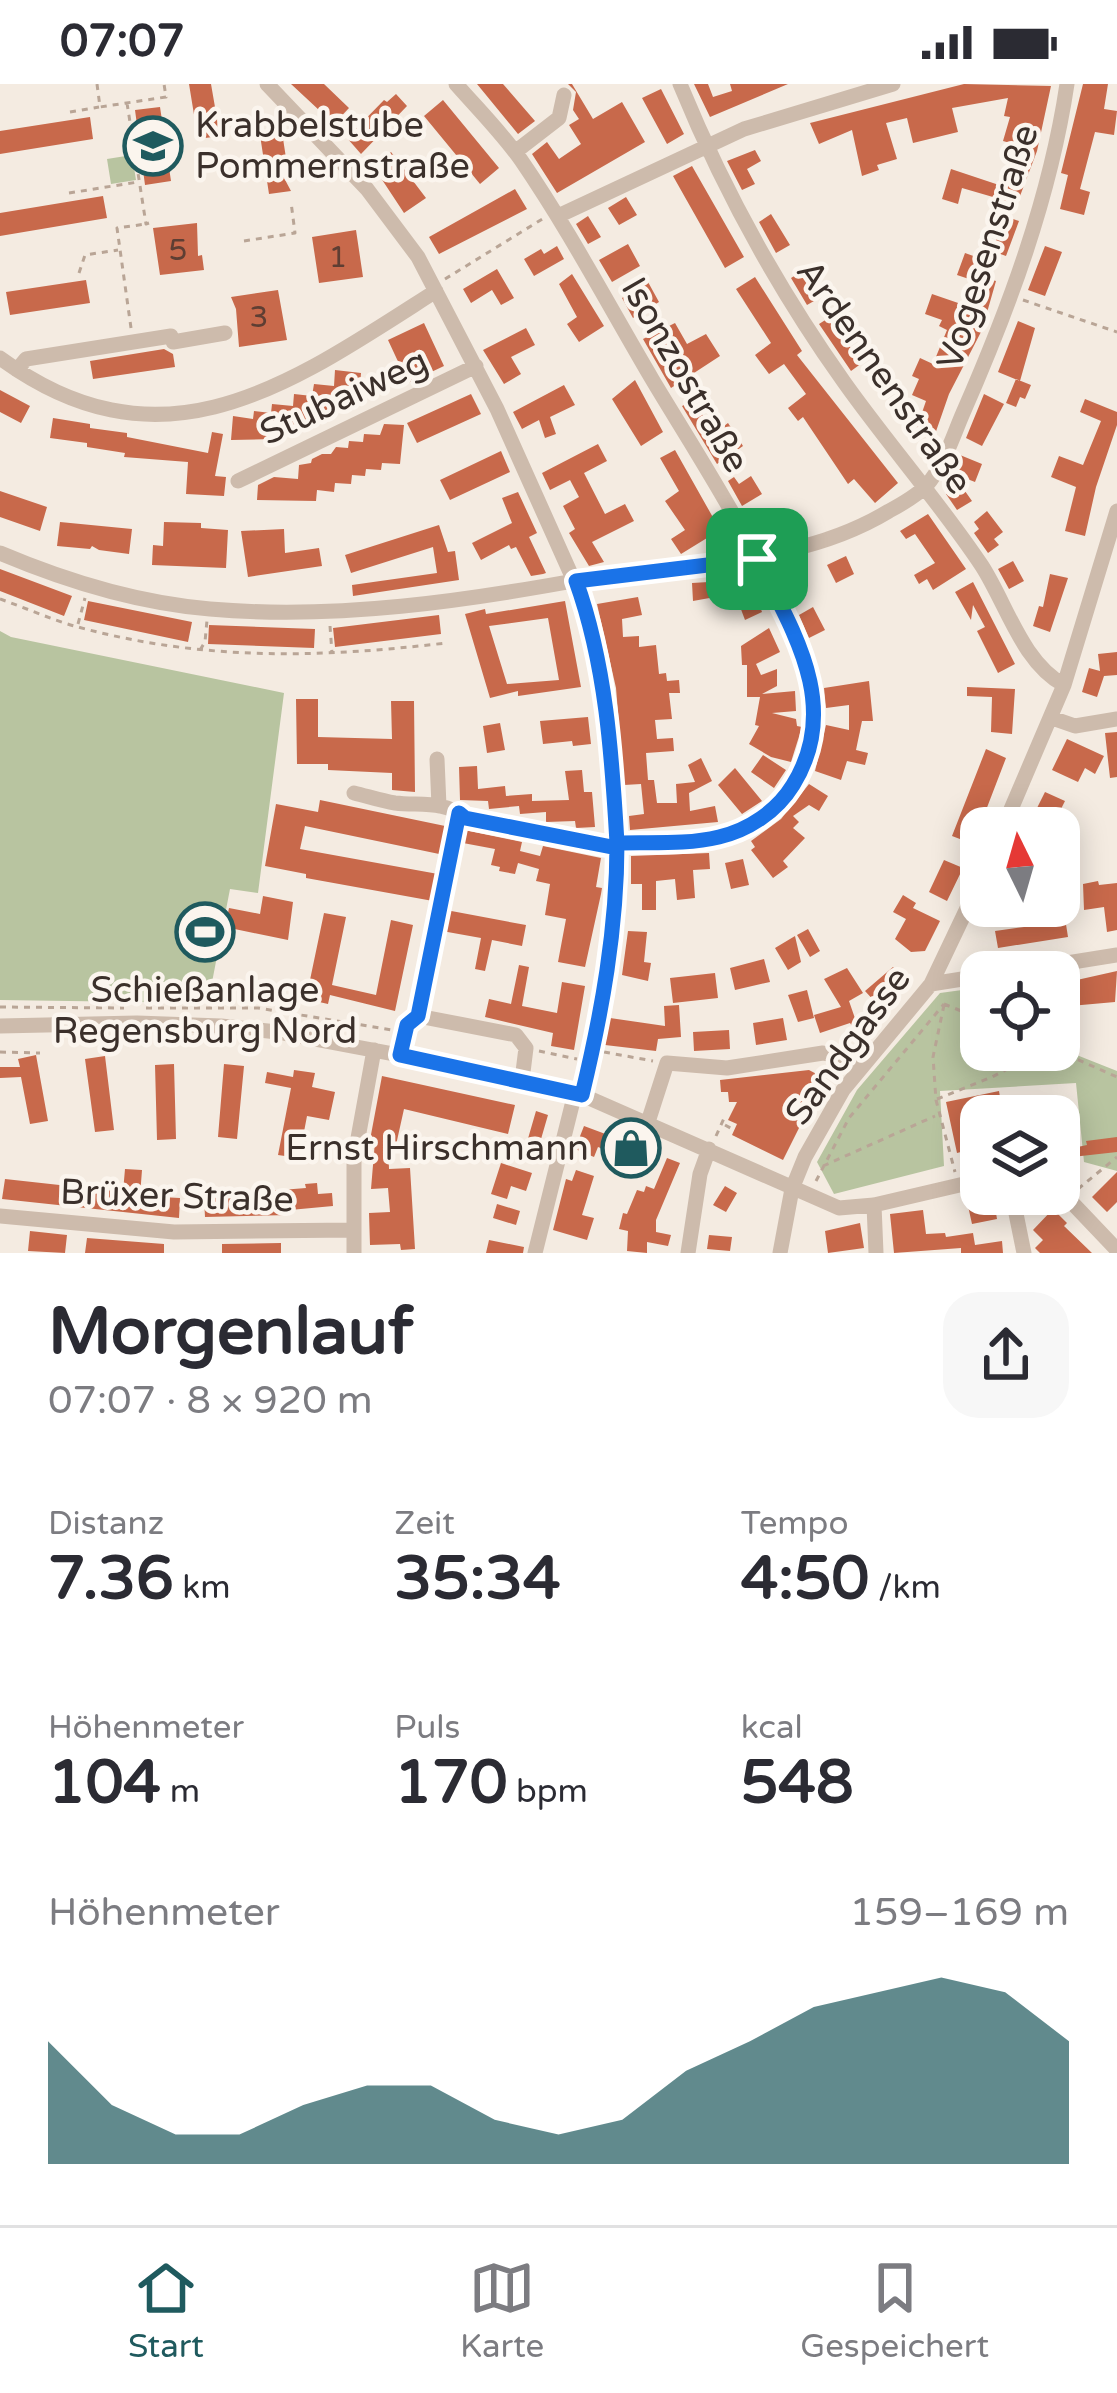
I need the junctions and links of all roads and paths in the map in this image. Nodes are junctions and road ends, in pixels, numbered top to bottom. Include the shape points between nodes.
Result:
1 (97, 84) edge
2 (164, 84) edge
3 (267, 84) edge
4 (680, 84) edge
5 (892, 84) edge
6 (1067, 84) edge
7 (461, 86) edge
8 (564, 95) dead end
9 (127, 103) junction
10 (100, 107) junction
11 (70, 112) dead end
12 (705, 146) junction
13 (515, 152) junction
14 (140, 182) junction
15 (69, 194) dead end
16 (291, 202) dead end
17 (554, 216) junction
18 (244, 241) dead end
19 (120, 250) junction
20 (79, 273) dead end
21 (434, 289) junction
22 (1010, 295) junction
23 (137, 315) dead end
24 (130, 316) junction
25 (1117, 332) edge
26 (132, 333) dead end
27 (224, 333) dead end
28 (0, 358) edge
29 (476, 366) junction
30 (17, 370) junction
31 (238, 481) dead end
32 (923, 489) junction
33 (1117, 511) edge
34 (0, 553) edge
35 (757, 559) junction
36 (576, 581) junction
37 (89, 585) junction
38 (0, 599) edge
39 (329, 612) junction
40 (77, 627) junction
41 (206, 636) dead end
42 (446, 643) dead end
43 (200, 652) junction
44 (332, 656) junction
45 (1064, 685) junction
46 (1052, 718) junction
47 (1117, 719) edge
48 (437, 759) dead end
49 (354, 793) dead end
50 (439, 806) junction
51 (1012, 807) edge
52 (459, 813) junction
53 (617, 846) junction
54 (960, 923) edge
55 (1117, 956) edge
56 (1080, 962) edge
57 (960, 979) edge
58 (931, 984) junction
59 (944, 1004) junction
60 (960, 1010) edge
61 (418, 1016) junction
62 (0, 1026) edge
63 (526, 1048) junction
64 (374, 1050) junction
65 (0, 1052) edge
66 (40, 1053) dead end
67 (400, 1055) junction
68 (591, 1056) junction
69 (1080, 1061) edge
70 (866, 1062) junction
71 (667, 1063) junction
72 (1004, 1071) edge
73 (1117, 1077) edge
74 (522, 1080) junction
75 (578, 1094) junction
76 (936, 1100) junction
77 (725, 1116) dead end
78 (937, 1116) junction
79 (647, 1123) junction
80 (723, 1125) junction
81 (734, 1130) dead end
82 (709, 1149) junction
83 (1117, 1156) edge
84 (821, 1166) junction
85 (1080, 1182) edge
86 (958, 1185) joint
87 (792, 1189) junction
88 (811, 1196) junction
89 (874, 1205) junction
90 (1080, 1210) edge
91 (1016, 1215) edge
92 (0, 1216) edge
93 (353, 1229) junction
94 (1117, 1250) edge
95 (354, 1253) edge
96 (535, 1253) edge
97 (688, 1253) edge
98 (780, 1253) edge
99 (876, 1253) edge
100 (1024, 1253) edge

1 - 10 path
2 - 9 path via 166,97
3 - 21 street via 367,189
4 - 12 street, Ardennenstraße
5 - 12 street
6 - 22 street, Vogesenstraße
7 - 13 street, Isonzostraße
8 - 13 street via 559,118
9 - 10 path
9 - 14 path
10 - 11 path
12 - 17 street
12 - 32 street, Ardennenstraße via 802,318
13 - 17 street, Isonzostraße
14 - 15 path
14 - 19 path via 147,223 117,228
16 - 18 path via 295,233
17 - 21 path
17 - 35 street, Isonzostraße
19 - 20 path via 86,255
19 - 24 path
21 - 29 street
21 - 30 street via 300,376 214,407 135,414 99,408
22 - 25 path
22 - 32 street, Vogesenstraße
23 - 24 path
24 - 26 path
27 - 30 street via 26,359
28 - 30 street
29 - 31 street, Stubaiweg
29 - 36 street
32 - 35 street via 853,532
32 - 45 street, Ardennenstraße via 982,566 1038,666
33 - 45 street
34 - 37 street
35 - 36 street
35 - 53 street, Isonzostraße via 810,673 816,717 799,775 770,811 742,829 701,841
36 - 39 street
36 - 53 street via 608,732
37 - 39 street via 207,609
37 - 40 path
38 - 40 path
39 - 44 path
40 - 43 path
41 - 43 path
42 - 44 path
43 - 44 path
45 - 46 street
46 - 47 street via 1075,726
46 - 51 street
48 - 50 street
49 - 50 street, Isonzostraße
50 - 52 street, Isonzostraße
52 - 53 street, Isonzostraße
52 - 61 path
53 - 68 street via 607,977
54 - 58 street, Sandgasse
55 - 56 street
57 - 58 street
58 - 59 path
58 - 70 street, Sandgasse
59 - 60 path
59 - 76 path via 933,1057
59 - 84 path via 849,1118
61 - 63 street via 516,1035
61 - 67 street via 407,1025
62 - 64 street via 201,1024
63 - 68 path
63 - 74 street
64 - 67 street
64 - 93 street via 354,1160
65 - 66 path
67 - 74 street
68 - 71 path
68 - 75 street
69 - 73 path
70 - 71 street via 823,1053 727,1068
70 - 87 street, Sandgasse via 834,1104
71 - 79 street
72 - 76 path
74 - 75 street
75 - 79 street
75 - 96 street
76 - 78 path
77 - 80 path
78 - 84 path
78 - 86 path
79 - 82 street
80 - 81 path
80 - 82 path
82 - 87 street
82 - 97 street
83 - 85 path
84 - 88 path
86 - 89 street
87 - 88 street
87 - 98 street, Sandgasse
88 - 89 street via 839,1208
89 - 99 street
90 - 94 street
91 - 100 street
92 - 93 street, Brüxer Straße via 174,1232
93 - 95 street

